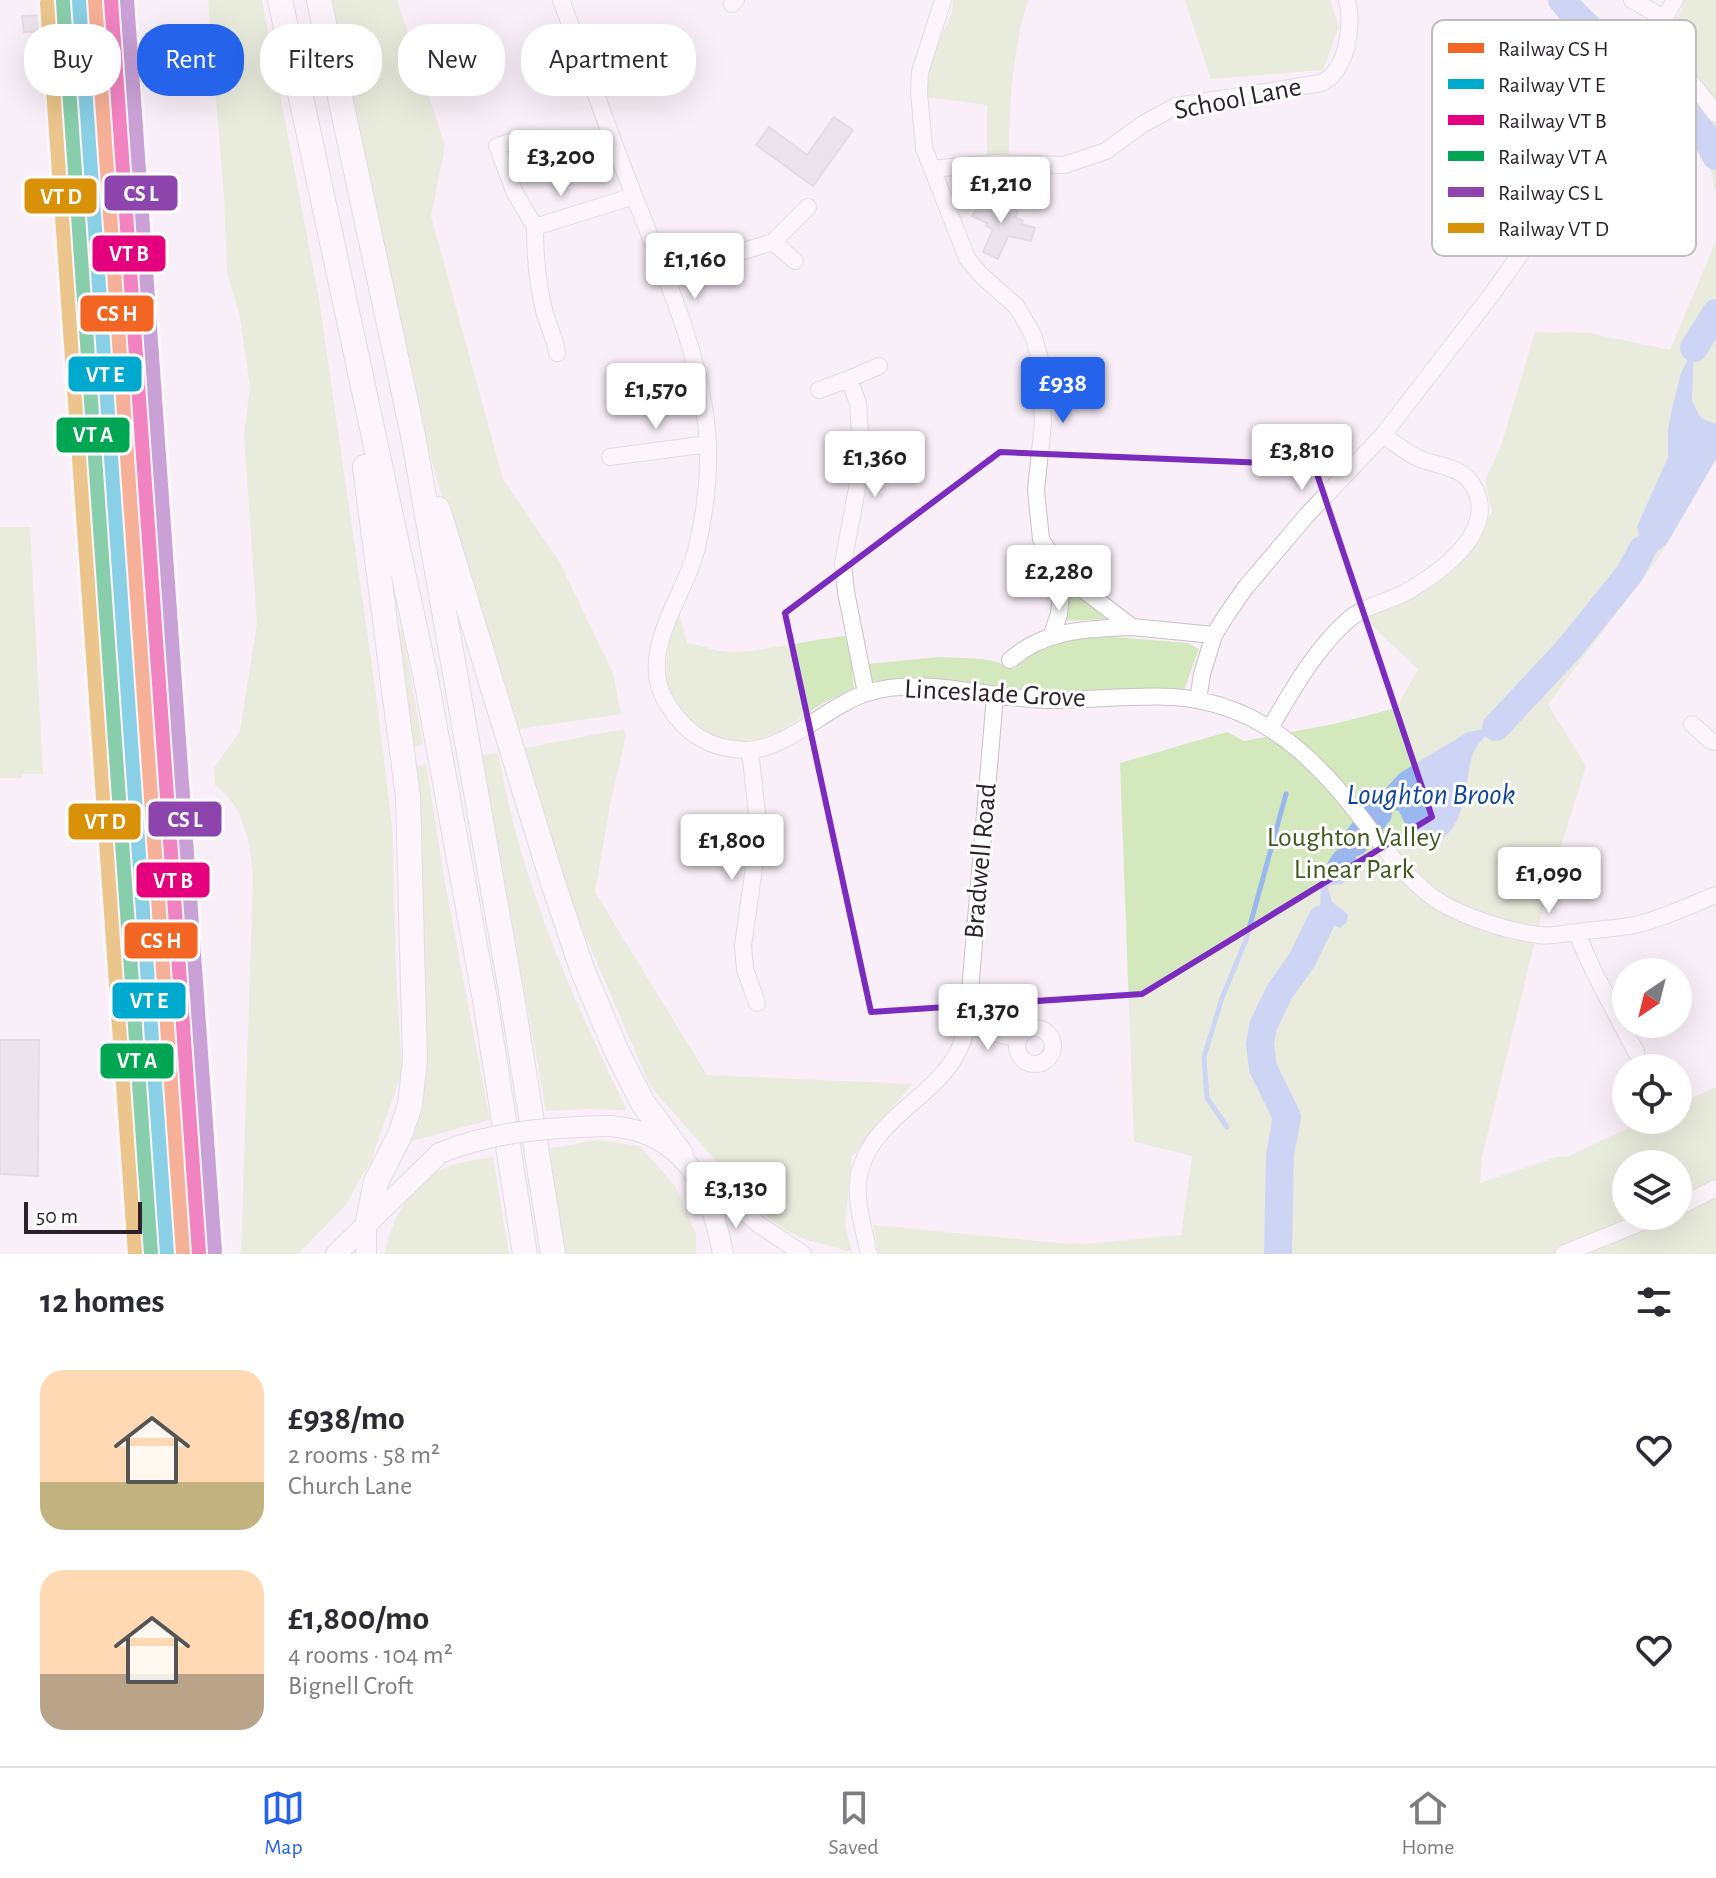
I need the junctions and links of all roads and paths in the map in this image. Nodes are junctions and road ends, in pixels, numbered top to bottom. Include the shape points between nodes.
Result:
1 (280, 0) edge
2 (319, 0) edge
3 (561, 0) edge
4 (943, 0) edge
5 (1347, 0) edge
6 (1632, 0) edge
7 (1675, 0) edge
8 (1664, 18) joint
9 (1696, 90) edge
10 (1716, 114) edge
11 (519, 139) dead end
12 (932, 169) junction
13 (634, 196) junction
14 (808, 207) dead end
15 (535, 227) junction
16 (773, 242) junction
17 (334, 252) junction
18 (1519, 256) edge
19 (795, 261) dead end
20 (665, 275) junction
21 (557, 353) dead end
22 (879, 366) dead end
23 (849, 379) junction
24 (819, 390) dead end
25 (413, 435) junction
26 (1383, 435) junction
27 (708, 444) junction
28 (610, 457) dead end
29 (1063, 574) junction
30 (1132, 627) junction
31 (1052, 634) junction
32 (1214, 635) junction
33 (1010, 660) dead end
34 (866, 693) junction
35 (995, 696) junction
36 (1198, 700) junction
37 (1692, 724) dead end
38 (1270, 728) junction
39 (1716, 742) edge
40 (750, 750) junction
41 (1716, 895) edge
42 (1576, 932) junction
43 (757, 1003) dead end
44 (967, 1026) junction
45 (1018, 1039) dead end
46 (1636, 1052) dead end
47 (688, 1162) junction
48 (1716, 1188) edge
49 (1692, 1200) edge
50 (367, 1222) junction
51 (1622, 1230) edge
52 (336, 1254) edge
53 (366, 1254) edge
54 (525, 1254) edge
55 (553, 1254) edge
56 (723, 1254) edge
57 (803, 1254) edge
58 (869, 1254) edge
59 (1563, 1254) edge

1 - 17 highway
2 - 25 highway
3 - 13 street, Linceslade Grove
4 - 12 street via 919,82 924,148
5 - 12 street, School Lane via 1348,32 1340,65 1321,83 1176,106 1106,151 1064,165 995,163
6 - 8 street
7 - 8 street
9 - 10 street
11 - 15 street via 497,146
12 - 29 street via 967,258 1017,307 1033,335 1040,359 1043,423 1037,514 1041,539
13 - 15 street
13 - 20 street, Linceslade Grove
14 - 16 street
15 - 21 street via 536,271
16 - 19 street
16 - 20 street
17 - 50 highway via 408,797 414,943 410,1105 376,1182
17 - 54 highway via 426,679
18 - 26 street
20 - 27 street, Linceslade Grove via 699,378
22 - 23 street
23 - 24 street
23 - 34 street via 858,403 862,461 843,564
25 - 47 highway via 582,969 643,1103
25 - 55 highway
26 - 32 street via 1246,587
26 - 38 street via 1417,458 1464,475 1481,514 1475,533 1407,592 1357,612 1328,639
27 - 28 street
27 - 40 street, Linceslade Grove via 695,552 661,637 655,669 664,699 687,731 714,745
29 - 30 street
29 - 31 street
30 - 31 street
30 - 32 street
31 - 33 street
32 - 36 street
34 - 35 street, Linceslade Grove via 911,685
34 - 40 street, Linceslade Grove via 782,740
35 - 36 street, Linceslade Grove
35 - 44 street, Bradwell Road
36 - 38 street, Linceslade Grove
37 - 39 street
38 - 42 street, Linceslade Grove via 1312,760 1429,894 1477,919 1544,936
40 - 43 street via 759,832 743,946
41 - 42 street, Linceslade Grove via 1636,924
42 - 46 street
44 - 45 street
44 - 58 street, Bradwell Road via 952,1066 871,1146 859,1175
47 - 50 main road, bridge via 650,1135 610,1126 472,1140 440,1153
47 - 56 main road via 717,1223
47 - 57 street via 758,1224
48 - 49 street
50 - 52 main road
50 - 53 main road
51 - 59 street

